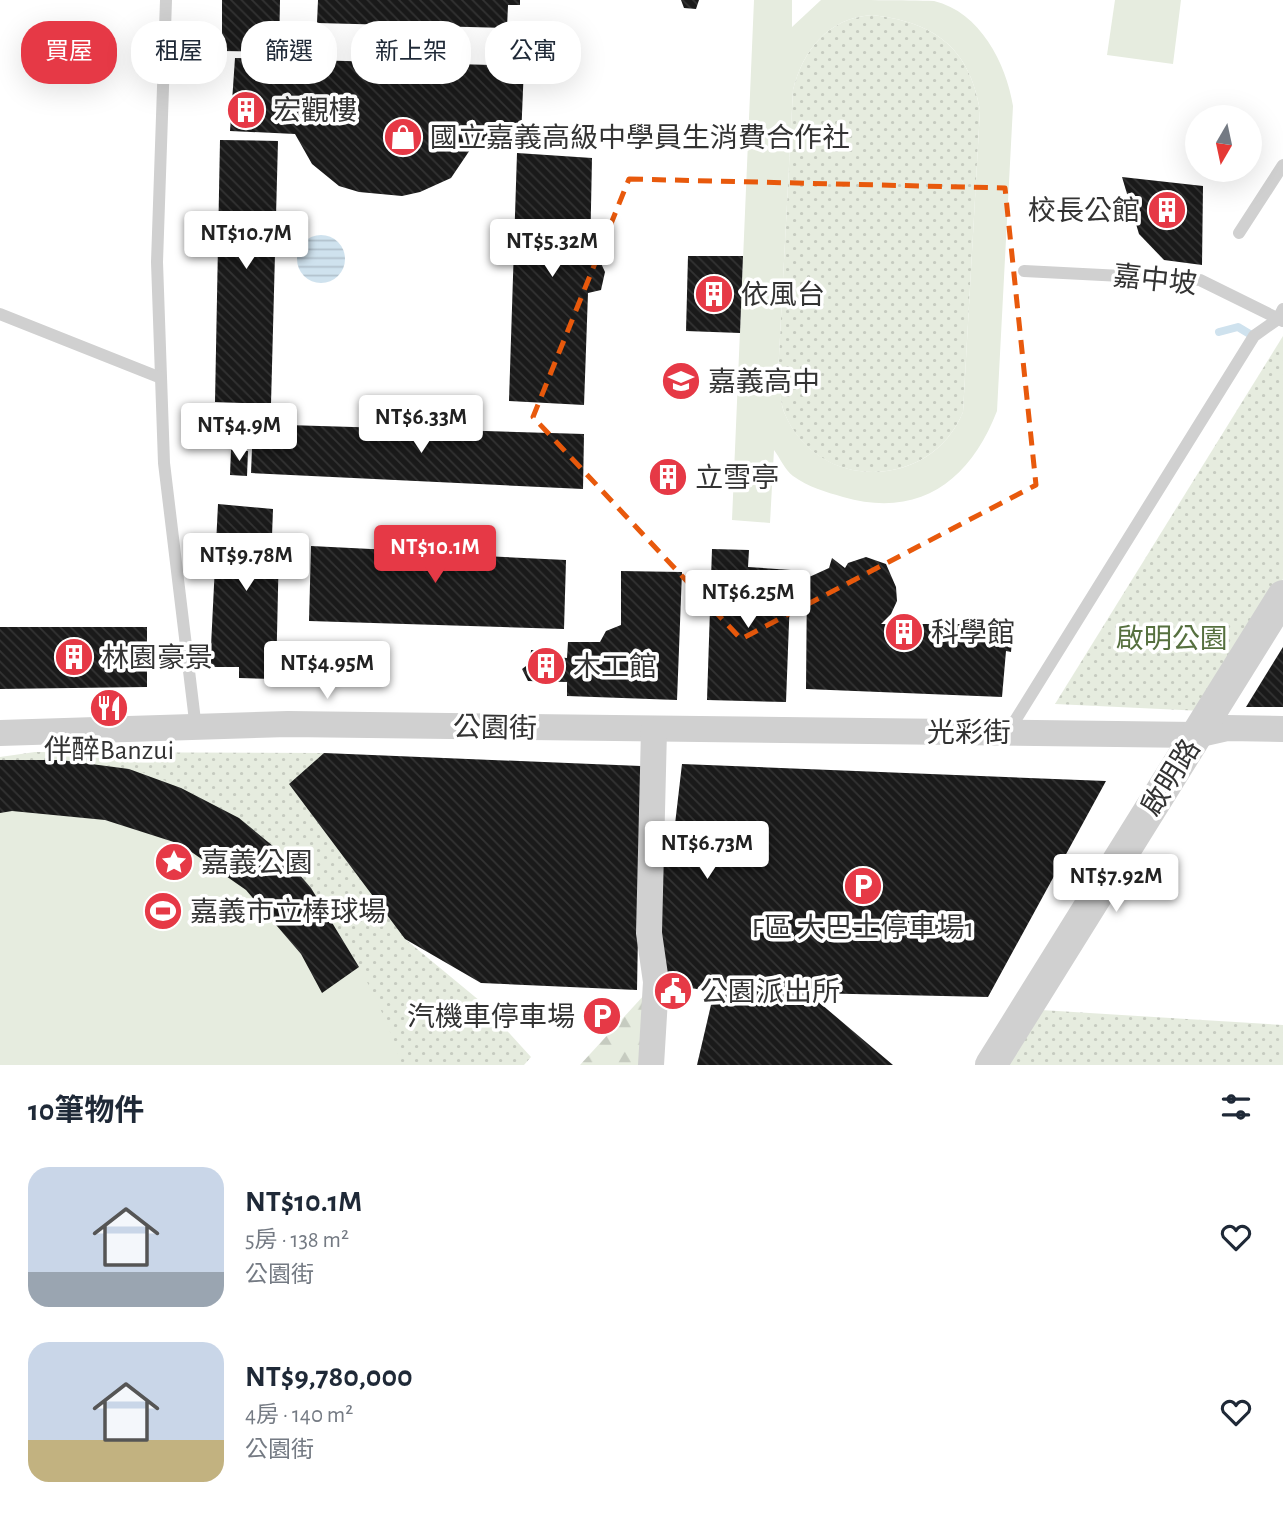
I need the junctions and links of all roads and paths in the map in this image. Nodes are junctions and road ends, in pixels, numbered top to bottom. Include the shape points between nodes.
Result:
1 (166, 0) edge
2 (1283, 165) edge
3 (1239, 233) dead end
4 (1024, 271) dead end
5 (0, 314) edge
6 (1281, 316) edge
7 (161, 378) junction
8 (1283, 596) edge
9 (196, 729) junction
10 (1283, 729) edge
11 (654, 730) junction
12 (1008, 732) junction
13 (0, 733) edge
14 (1196, 735) junction
15 (651, 1065) edge
16 (991, 1065) edge

1 - 7 lane via 157,262
2 - 3 lane
4 - 6 lane, 嘉中坡 via 1199,280
5 - 7 lane
6 - 12 lane via 1254,336
7 - 9 lane via 164,463
8 - 14 street, 啟明路
9 - 11 street, 公園街 via 288,724
9 - 13 street, 公園街
10 - 14 street, 光彩街 via 1227,728
11 - 12 street, 光彩街
11 - 15 street via 649,933 656,982
12 - 14 street, 光彩街
14 - 16 street, 啟明路

